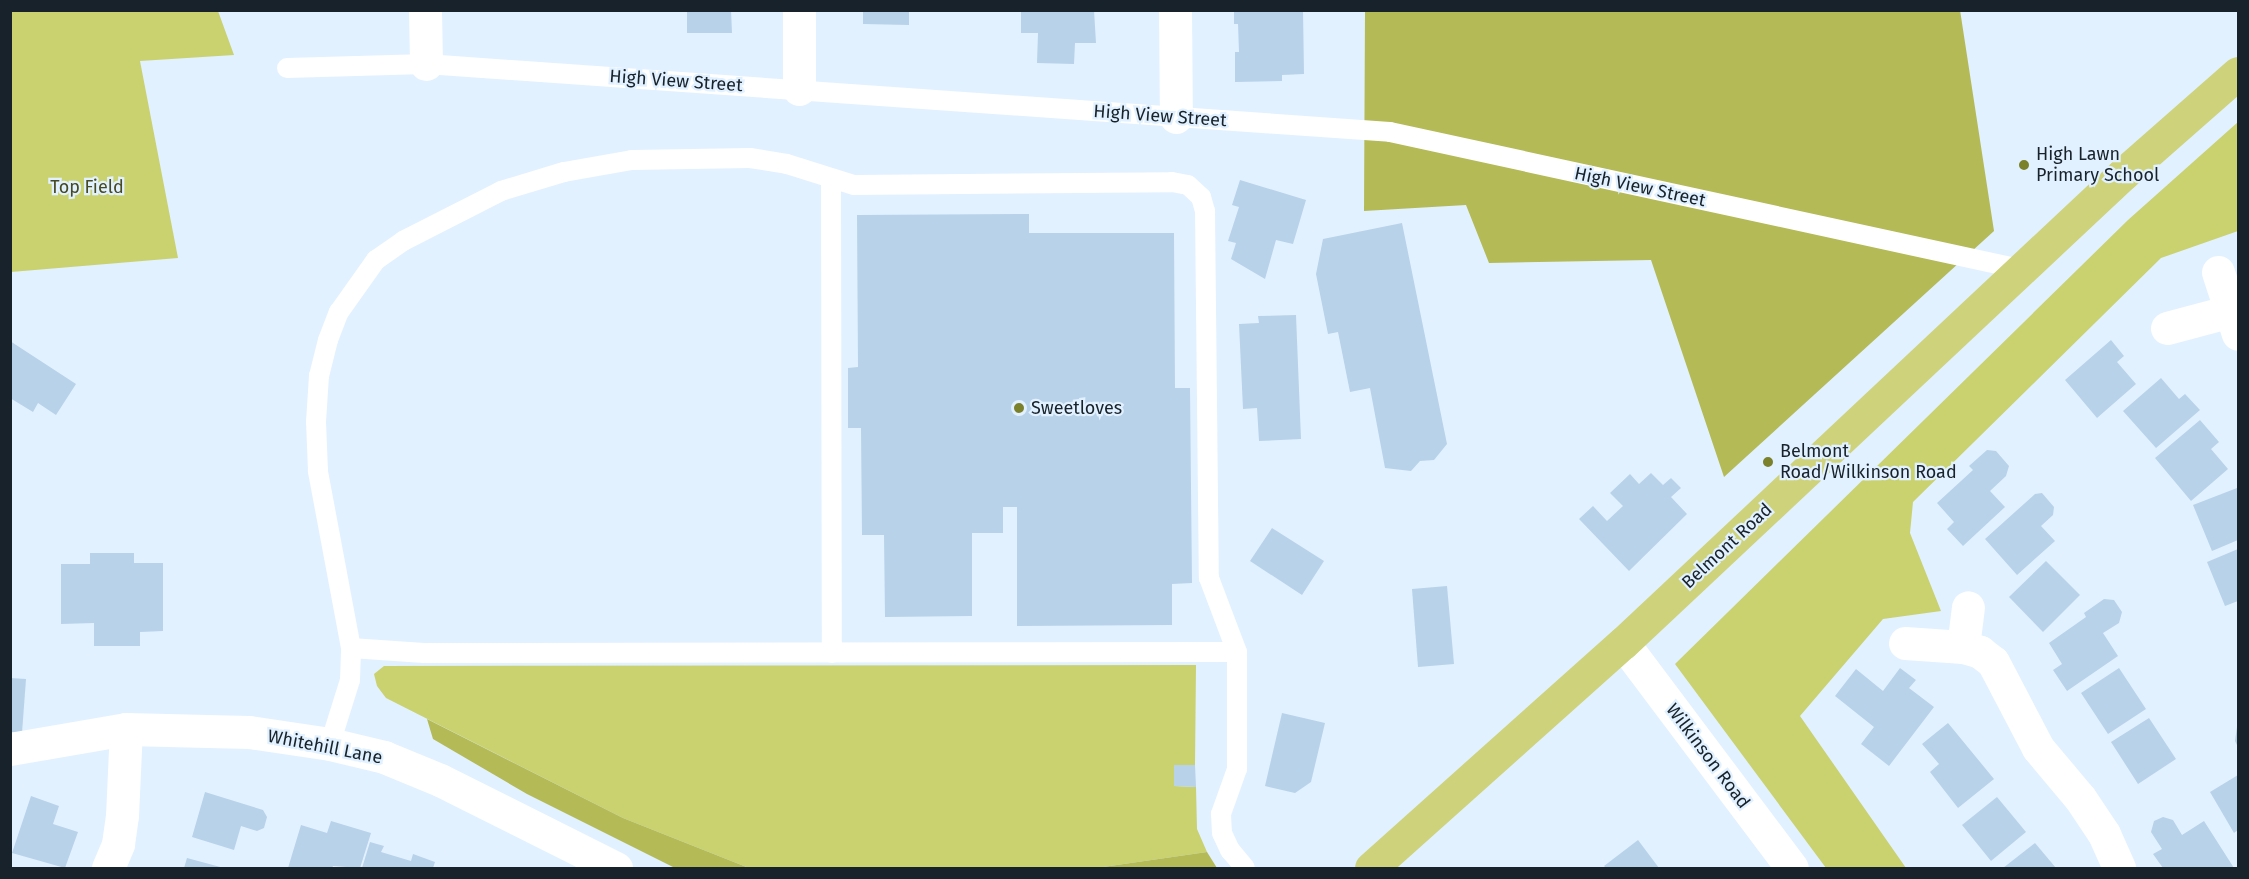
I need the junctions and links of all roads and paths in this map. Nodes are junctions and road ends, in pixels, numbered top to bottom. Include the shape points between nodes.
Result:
1 (425, 10) edge
2 (799, 10) edge
3 (1175, 10) edge
4 (426, 64) junction
5 (287, 68) dead end
6 (2238, 73) edge
7 (799, 89) junction
8 (1176, 117) junction
9 (831, 179) junction
10 (2020, 269) junction
11 (2218, 272) dead end
12 (2235, 322) edge
13 (2167, 328) dead end
14 (1968, 607) dead end
15 (1905, 642) dead end
16 (1623, 643) junction
17 (1963, 647) junction
18 (351, 648) junction
19 (1237, 652) junction
20 (832, 653) junction
21 (126, 729) junction
22 (330, 744) junction
23 (10, 749) edge
24 (108, 868) edge
25 (616, 868) edge
26 (1245, 868) edge
27 (1371, 868) edge
28 (1792, 868) edge
29 (2119, 868) edge

1 - 4 street
2 - 7 street
3 - 8 street
4 - 5 lane, High View Street
4 - 7 lane, High View Street
6 - 10 main road, Belmont Road
7 - 8 lane, High View Street
8 - 10 lane, High View Street via 1390,132
9 - 18 lane via 787,164 750,158 632,160 564,172 501,191 422,230 376,260 339,312 328,340 319,376 316,422 318,471
9 - 19 lane via 854,185 1172,182 1188,185 1200,197 1205,211 1209,578
9 - 20 lane
10 - 16 main road, Belmont Road
11 - 12 street
12 - 13 street
14 - 17 street
15 - 17 street
16 - 27 main road, Belmont Road
16 - 28 street, Wilkinson Road
17 - 29 street via 1980,652 1993,662 2038,748 2080,798 2104,834
18 - 20 lane via 424,653
18 - 22 lane via 350,680
19 - 20 lane
19 - 26 lane via 1237,769 1221,814 1222,833
21 - 22 street, Whitehill Lane via 249,732
21 - 23 street, Whitehill Lane
21 - 24 street via 122,816 118,844
22 - 25 street, Whitehill Lane via 384,757 440,780

